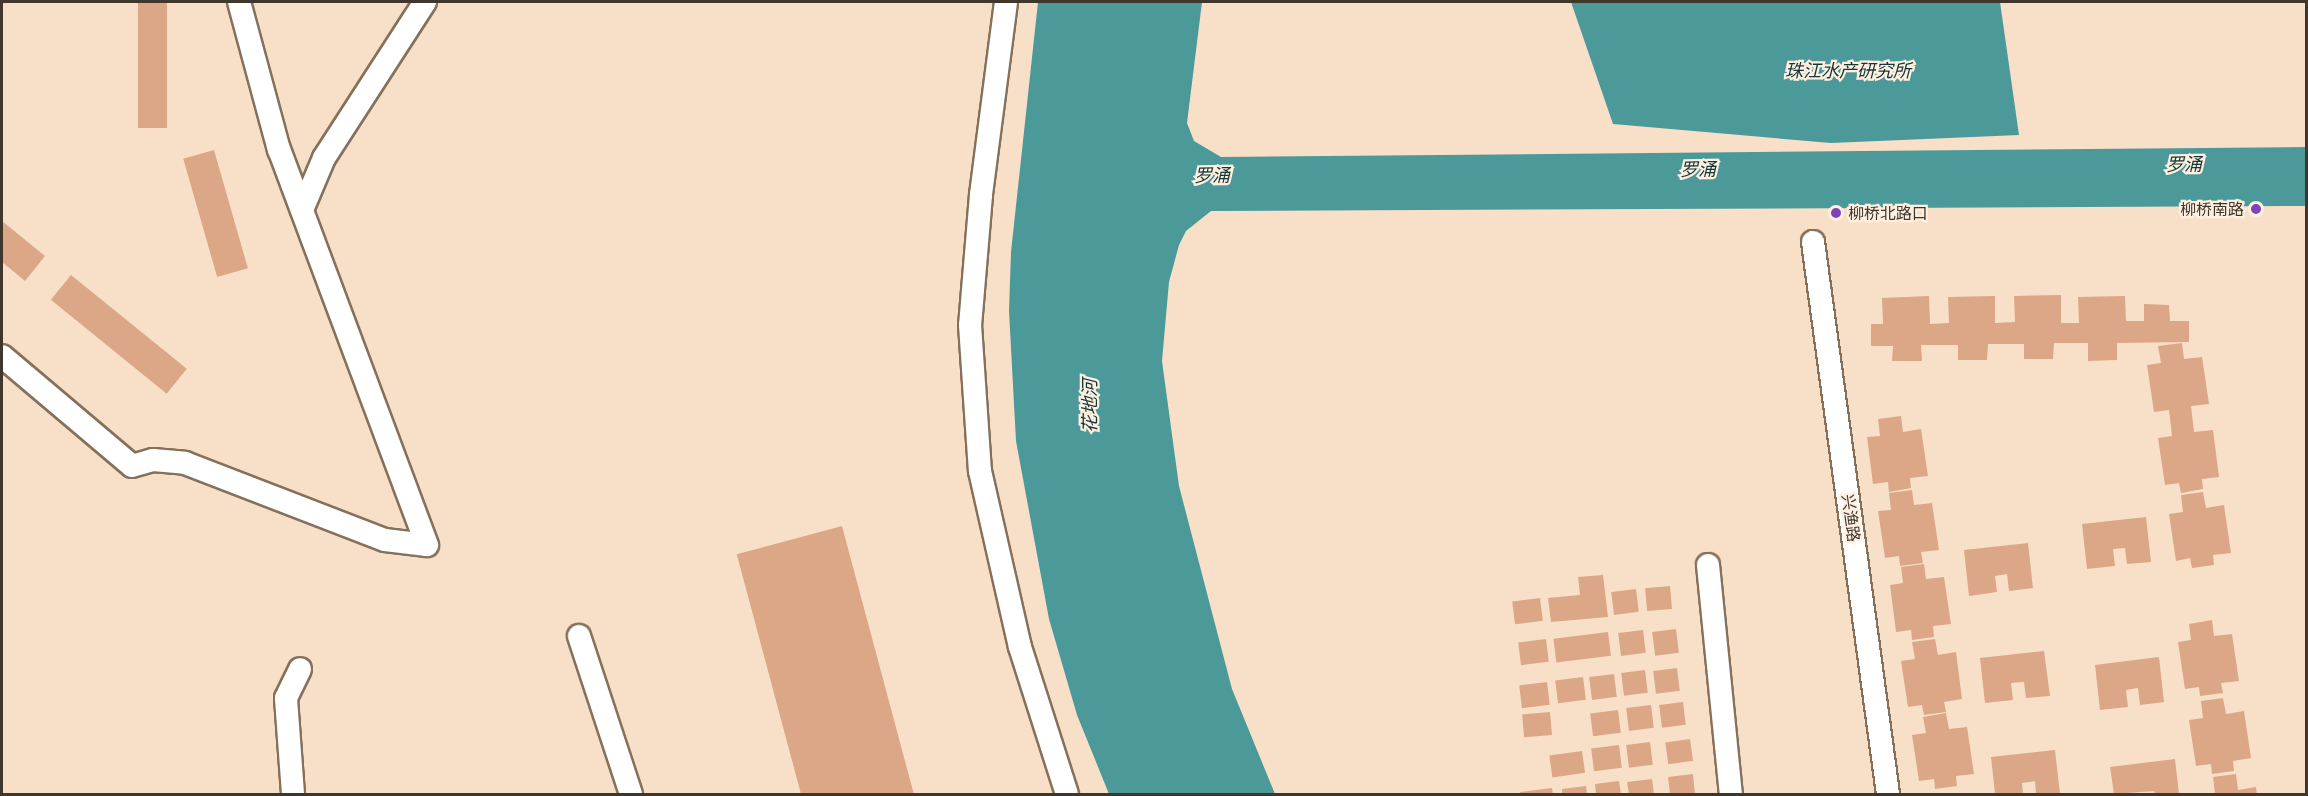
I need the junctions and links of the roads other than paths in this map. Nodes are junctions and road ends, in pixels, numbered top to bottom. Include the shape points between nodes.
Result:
1 (239, 2) edge
2 (425, 2) edge
3 (1006, 2) edge
4 (302, 210) junction
5 (1814, 242) dead end
6 (2, 356) edge
7 (1708, 565) dead end
8 (579, 636) dead end
9 (300, 669) dead end
10 (293, 795) edge
11 (631, 795) edge
12 (1067, 795) edge
13 (1731, 795) edge
14 (1888, 795) edge

1 - 4 street via 279,150
2 - 4 street via 324,158
3 - 12 street via 981,195 970,324 980,471 1020,647
4 - 6 street via 427,545 385,540 185,463 153,460 132,466
5 - 14 street, 兴渔路
7 - 13 street
8 - 11 street
9 - 10 street via 286,698

